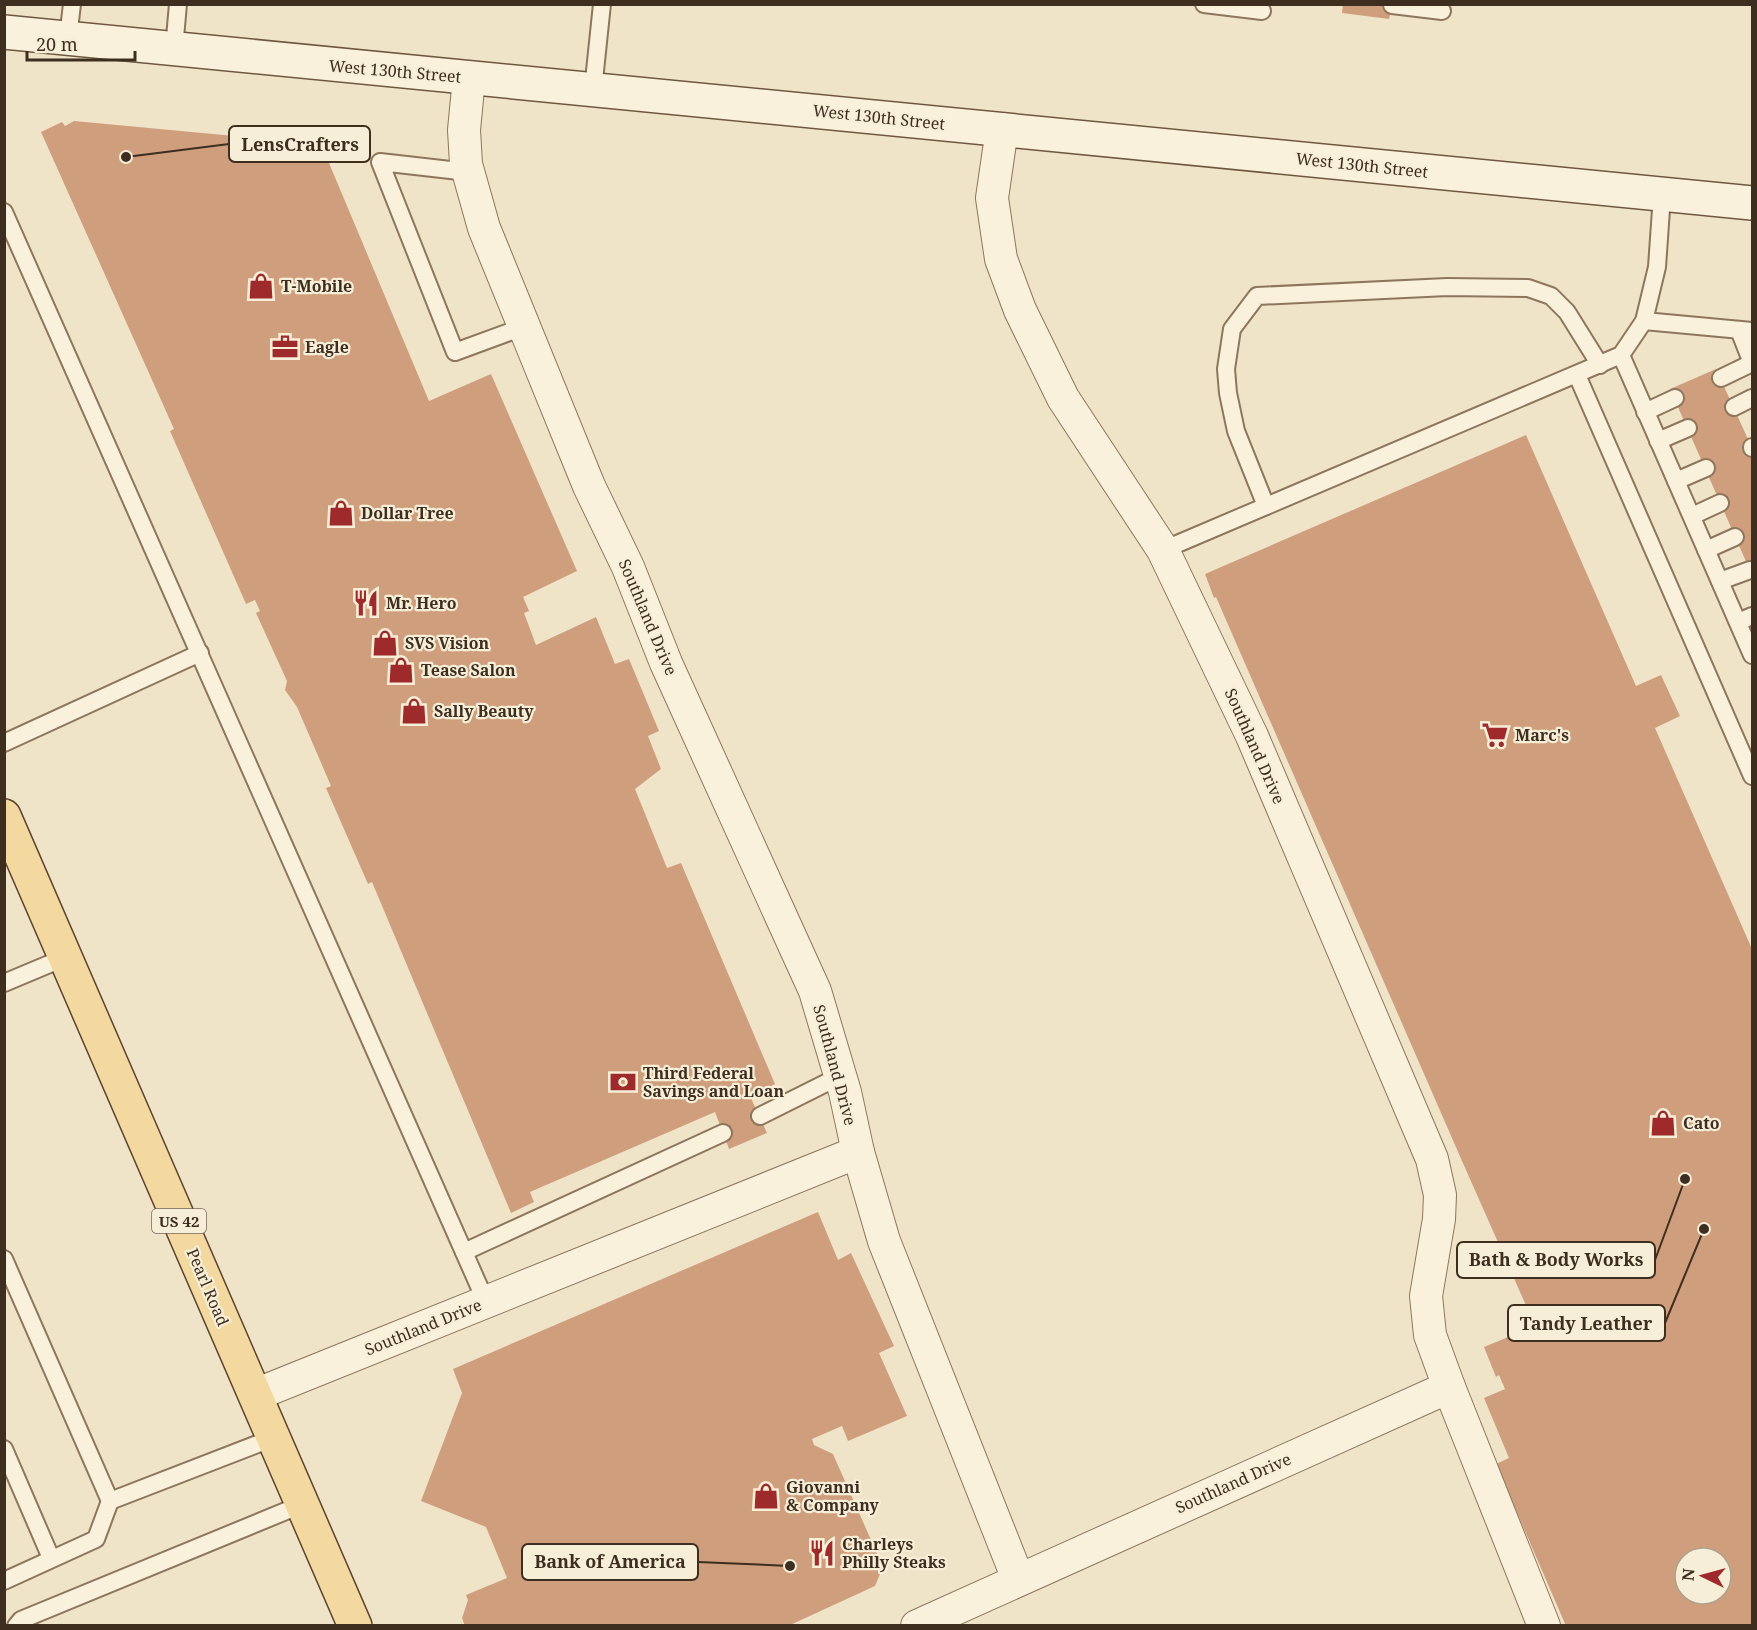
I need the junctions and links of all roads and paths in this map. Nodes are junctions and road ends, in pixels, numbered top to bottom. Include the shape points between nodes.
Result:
1 (72, 4) edge
2 (178, 4) edge
3 (602, 4) edge
4 (1204, 4) edge
5 (1392, 5) edge
6 (1262, 11) dead end
7 (1442, 11) dead end
8 (4, 32) edge
9 (68, 38) junction
10 (174, 49) junction
11 (469, 78) junction
12 (593, 90) junction
13 (1002, 129) junction
14 (468, 172) junction
15 (1662, 195) junction
16 (1752, 203) edge
17 (7, 223) edge
18 (1644, 321) junction
19 (524, 327) junction
20 (1746, 330) edge
21 (1621, 355) junction
22 (1752, 363) edge
23 (1600, 365) junction
24 (1577, 375) junction
25 (1721, 378) dead end
26 (1674, 398) dead end
27 (1752, 398) edge
28 (1734, 407) dead end
29 (1645, 412) junction
30 (1688, 428) dead end
31 (1658, 441) junction
32 (1706, 468) dead end
33 (1676, 481) junction
34 (1720, 503) dead end
35 (1266, 506) junction
36 (1692, 516) junction
37 (1736, 537) dead end
38 (1162, 550) junction
39 (1706, 550) junction
40 (1750, 570) dead end
41 (1720, 581) junction
42 (1745, 619) edge
43 (200, 653) junction
44 (1752, 655) edge
45 (4, 743) edge
46 (1752, 776) edge
47 (4, 816) edge
48 (66, 957) junction
49 (4, 982) edge
50 (840, 1076) junction
51 (760, 1116) dead end
52 (723, 1133) dead end
53 (858, 1152) junction
54 (464, 1252) junction
55 (4, 1259) edge
56 (10, 1289) edge
57 (486, 1302) junction
58 (1449, 1387) junction
59 (255, 1395) junction
60 (273, 1438) junction
61 (4, 1449) edge
62 (110, 1501) junction
63 (303, 1504) junction
64 (51, 1558) junction
65 (7, 1577) edge
66 (1018, 1579) junction
67 (16, 1626) edge
68 (355, 1626) edge
69 (916, 1626) edge
70 (1544, 1626) edge

1 - 9 lane
2 - 10 lane
3 - 12 lane
4 - 6 lane
5 - 7 lane
8 - 9 main road, West 130th Street
9 - 10 main road, West 130th Street
10 - 11 main road, West 130th Street
11 - 12 main road, West 130th Street
11 - 14 street, Southland Drive via 464,130
12 - 13 main road, West 130th Street
13 - 15 main road, West 130th Street
13 - 38 street, Southland Drive via 992,198 1001,259 1020,310 1063,399
14 - 19 street, Southland Drive via 484,228
14 - 19 lane via 380,162 456,352
15 - 16 main road, West 130th Street
15 - 18 lane via 1657,267
17 - 43 lane
18 - 20 lane
18 - 21 lane
19 - 50 street, Southland Drive via 666,663 815,991
20 - 22 lane
21 - 23 lane
21 - 29 lane
22 - 25 lane
23 - 24 lane
23 - 35 lane via 1567,312 1551,296 1528,288 1447,287 1257,296 1232,329 1226,369 1236,431
24 - 35 lane
24 - 46 lane
26 - 29 lane
27 - 28 lane
29 - 31 lane
30 - 31 lane
31 - 33 lane
32 - 33 lane
33 - 36 lane
34 - 36 lane
35 - 38 lane
36 - 39 lane
37 - 39 lane
38 - 58 street, Southland Drive via 1252,736 1432,1160 1440,1195 1439,1219 1426,1296 1430,1335
39 - 41 lane
40 - 41 lane
41 - 42 lane
42 - 44 lane
43 - 45 lane
43 - 54 lane
47 - 48 main road, Pearl Road / US 42
48 - 49 lane
48 - 59 main road, Pearl Road / US 42
50 - 51 lane
50 - 53 street, Southland Drive
52 - 54 lane
53 - 57 street, Southland Drive
53 - 66 street, Southland Drive via 884,1241
54 - 57 lane
55 - 56 lane
56 - 62 lane
57 - 59 street, Southland Drive
58 - 66 street, Southland Drive
58 - 70 street, Southland Drive
59 - 60 main road, Pearl Road / US 42
60 - 62 lane
60 - 63 main road, Pearl Road / US 42
61 - 64 lane
62 - 64 lane via 96,1539
63 - 67 lane via 21,1620
63 - 68 main road, Pearl Road / US 42
64 - 65 lane
66 - 69 street, Southland Drive

